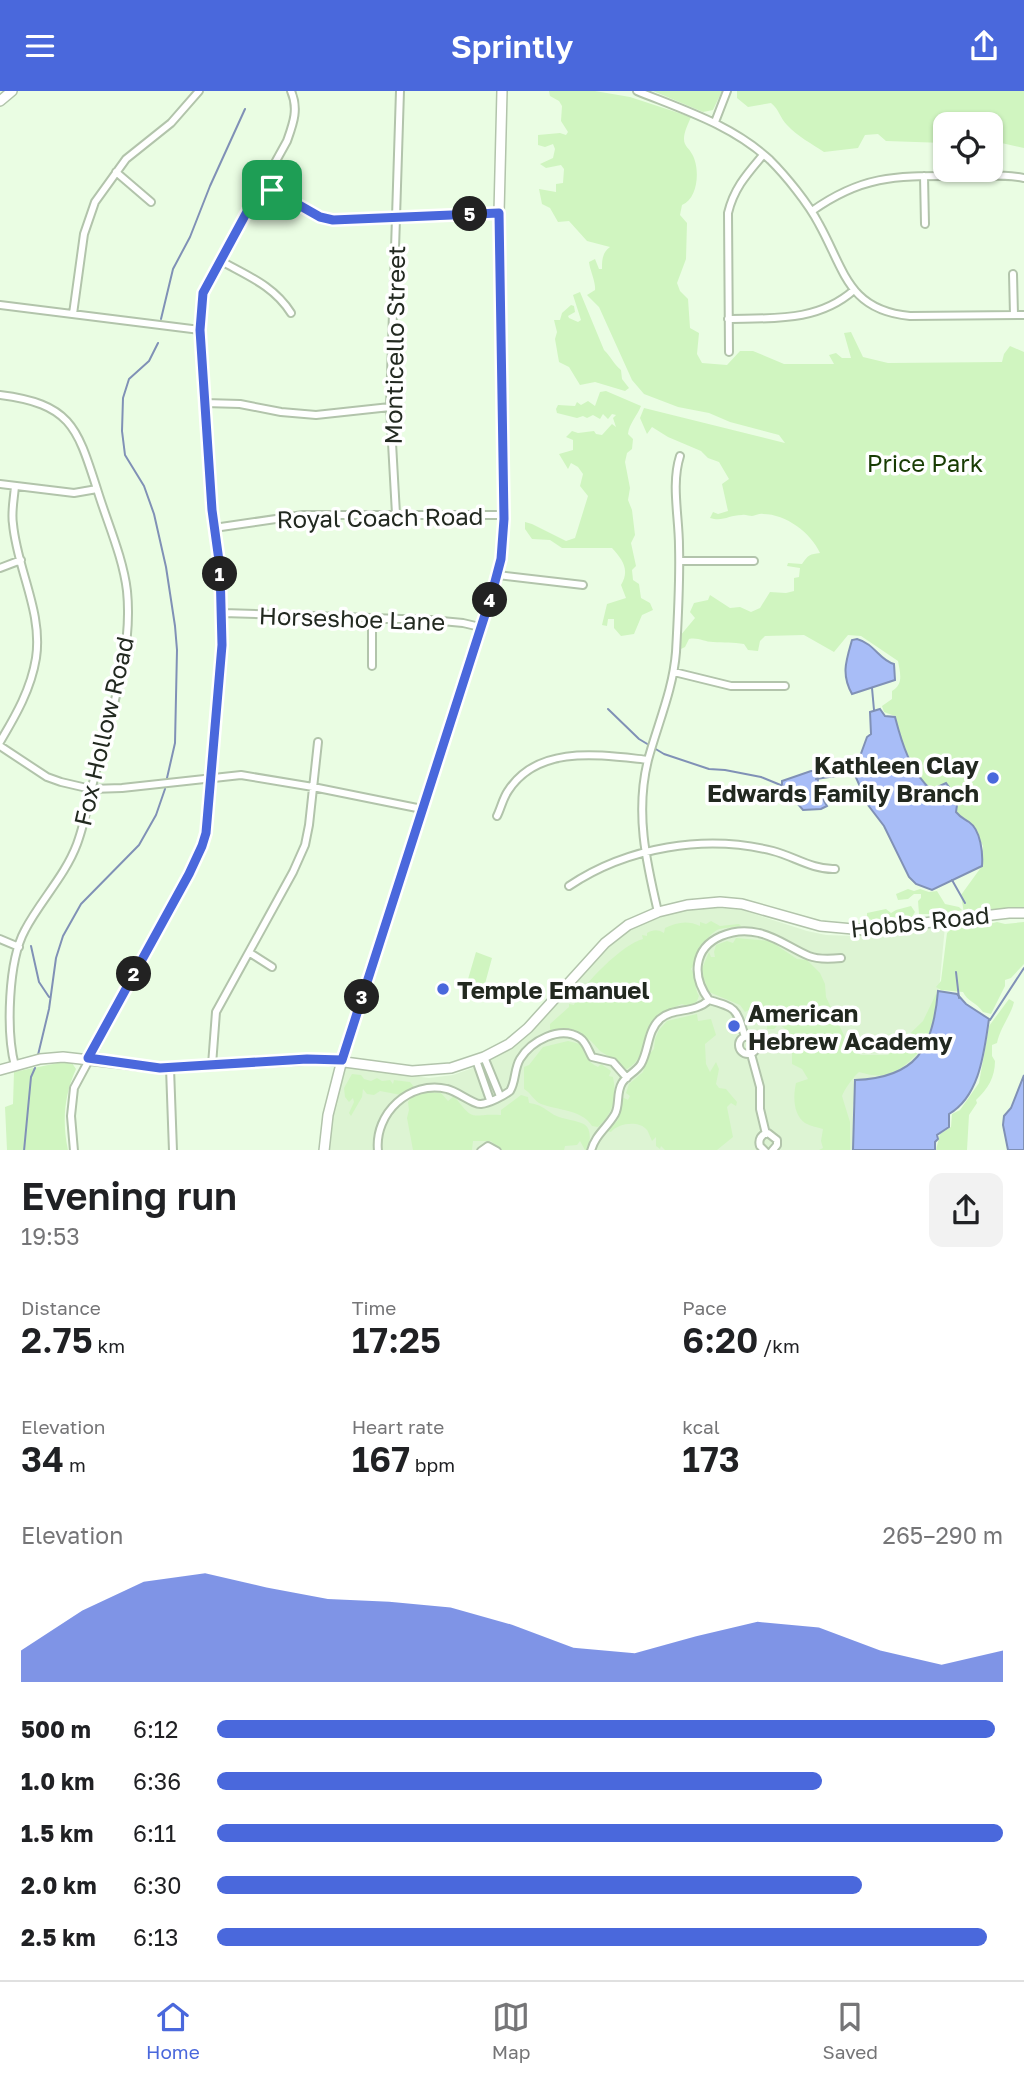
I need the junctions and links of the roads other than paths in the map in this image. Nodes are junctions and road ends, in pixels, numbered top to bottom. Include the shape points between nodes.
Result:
1 (12, 91) edge
2 (199, 91) edge
3 (291, 91) edge
4 (400, 91) edge
5 (502, 91) edge
6 (637, 91) edge
7 (727, 91) edge
8 (0, 101) edge
9 (715, 122) junction
10 (764, 155) junction
11 (116, 172) junction
12 (924, 176) junction
13 (1024, 178) edge
14 (262, 184) junction
15 (151, 202) dead end
16 (812, 211) junction
17 (499, 213) junction
18 (396, 216) junction
19 (925, 224) dead end
20 (221, 261) junction
21 (1013, 274) dead end
22 (854, 290) junction
23 (0, 305) edge
24 (291, 313) dead end
25 (73, 314) junction
26 (1014, 315) junction
27 (1024, 315) edge
28 (728, 319) junction
29 (200, 330) junction
30 (729, 352) dead end
31 (0, 395) edge
32 (205, 403) junction
33 (390, 407) junction
34 (680, 456) dead end
35 (0, 485) edge
36 (15, 487) junction
37 (97, 489) junction
38 (396, 514) junction
39 (504, 515) junction
40 (214, 528) junction
41 (22, 561) junction
42 (680, 561) junction
43 (754, 562) dead end
44 (0, 568) edge
45 (498, 575) junction
46 (583, 585) dead end
47 (223, 613) junction
48 (372, 619) junction
49 (480, 627) junction
50 (372, 666) dead end
51 (674, 672) junction
52 (785, 686) dead end
53 (318, 742) dead end
54 (0, 744) edge
55 (648, 760) junction
56 (211, 777) junction
57 (313, 786) junction
58 (91, 789) junction
59 (422, 809) junction
60 (498, 816) dead end
61 (645, 853) junction
62 (835, 869) dead end
63 (569, 887) dead end
64 (658, 912) junction
65 (1024, 913) edge
66 (0, 939) edge
67 (19, 947) junction
68 (250, 953) junction
69 (841, 958) dead end
70 (272, 967) dead end
71 (709, 1000) junction
72 (745, 1037) junction
73 (751, 1053) junction
74 (88, 1058) junction
75 (480, 1058) junction
76 (342, 1060) junction
77 (212, 1065) junction
78 (15, 1066) junction
79 (170, 1068) junction
80 (0, 1070) edge
81 (626, 1078) junction
82 (500, 1096) junction
83 (490, 1100) junction
84 (766, 1134) junction
85 (74, 1150) edge
86 (173, 1150) edge
87 (324, 1150) edge
88 (378, 1150) edge
89 (481, 1150) edge
90 (497, 1150) edge
91 (591, 1150) edge
92 (765, 1150) edge
93 (772, 1150) edge

1 - 8 street
2 - 11 street
3 - 14 street via 295,118
4 - 18 street, Monticello Street
5 - 17 street
6 - 9 street
7 - 9 street
9 - 10 street
10 - 16 street
10 - 28 street via 732,196 727,228
11 - 15 street
11 - 25 street via 95,202 84,234
12 - 13 street
12 - 16 street via 885,177 850,188
12 - 19 street
14 - 18 street via 320,217
14 - 20 street
16 - 22 street
17 - 18 street
17 - 39 street
18 - 33 street, Monticello Street
20 - 24 street via 268,287
20 - 29 street via 203,293
21 - 26 street
22 - 26 street via 876,309 894,315
22 - 28 street via 813,314
23 - 25 street
25 - 29 street
26 - 27 street
28 - 30 street
29 - 32 street
31 - 37 street, Fox Hollow Road via 29,400 58,413 77,433
32 - 33 street via 316,415
32 - 40 street
33 - 38 street, Monticello Street
34 - 42 street via 676,475
35 - 36 street
36 - 37 street via 74,493
36 - 41 street via 13,526
37 - 58 street, Fox Hollow Road via 126,587 127,636
38 - 39 street, Royal Coach Road
38 - 40 street, Royal Coach Road via 303,515
39 - 45 street
40 - 47 street
41 - 44 street
41 - 54 street via 32,599 36,658 23,702
42 - 43 street
42 - 51 street
45 - 46 street
45 - 49 street
47 - 48 street, Horseshoe Lane
47 - 56 street
48 - 49 street, Horseshoe Lane
48 - 50 street
49 - 59 street
51 - 52 street via 731,685
51 - 55 street
53 - 57 street
54 - 58 street via 47,777
55 - 60 street via 548,759 516,780
55 - 61 street via 642,806
56 - 57 street via 254,776
56 - 58 street
56 - 74 street via 202,846
57 - 59 street
57 - 68 street via 305,845
58 - 67 street, Fox Hollow Road via 77,844
59 - 76 street
61 - 62 street via 687,844 730,844 775,851
61 - 63 street
61 - 64 street
64 - 65 street, Hobbs Road via 720,902 820,926 864,930
64 - 75 street, Hobbs Road via 628,925 605,943 528,1028
66 - 67 street
67 - 78 street, Fox Hollow Road via 10,1033
68 - 70 street
68 - 77 street via 216,1012
69 - 71 street via 811,957 757,932 721,936 708,943 698,963 700,983
71 - 72 street via 734,1009
71 - 81 street via 659,1020 642,1062
72 - 73 street via 740,1047
72 - 73 street via 756,1041
73 - 84 street
74 - 78 street, Hobbs Road via 54,1057
74 - 79 street, Hobbs Road
74 - 85 street via 71,1104
75 - 76 street, Hobbs Road via 452,1067 412,1071
75 - 82 street
75 - 83 street
76 - 77 street, Hobbs Road
76 - 87 street
77 - 79 street, Hobbs Road
78 - 80 street, Hobbs Road
79 - 86 street
81 - 82 street via 613,1062 592,1057 579,1038 558,1035 538,1041 523,1054 513,1088
81 - 91 street via 617,1111
82 - 83 street
83 - 88 street via 477,1105 457,1091 443,1088 412,1092 384,1119
84 - 92 street via 759,1143
84 - 93 street via 777,1140
89 - 90 street via 488,1146

